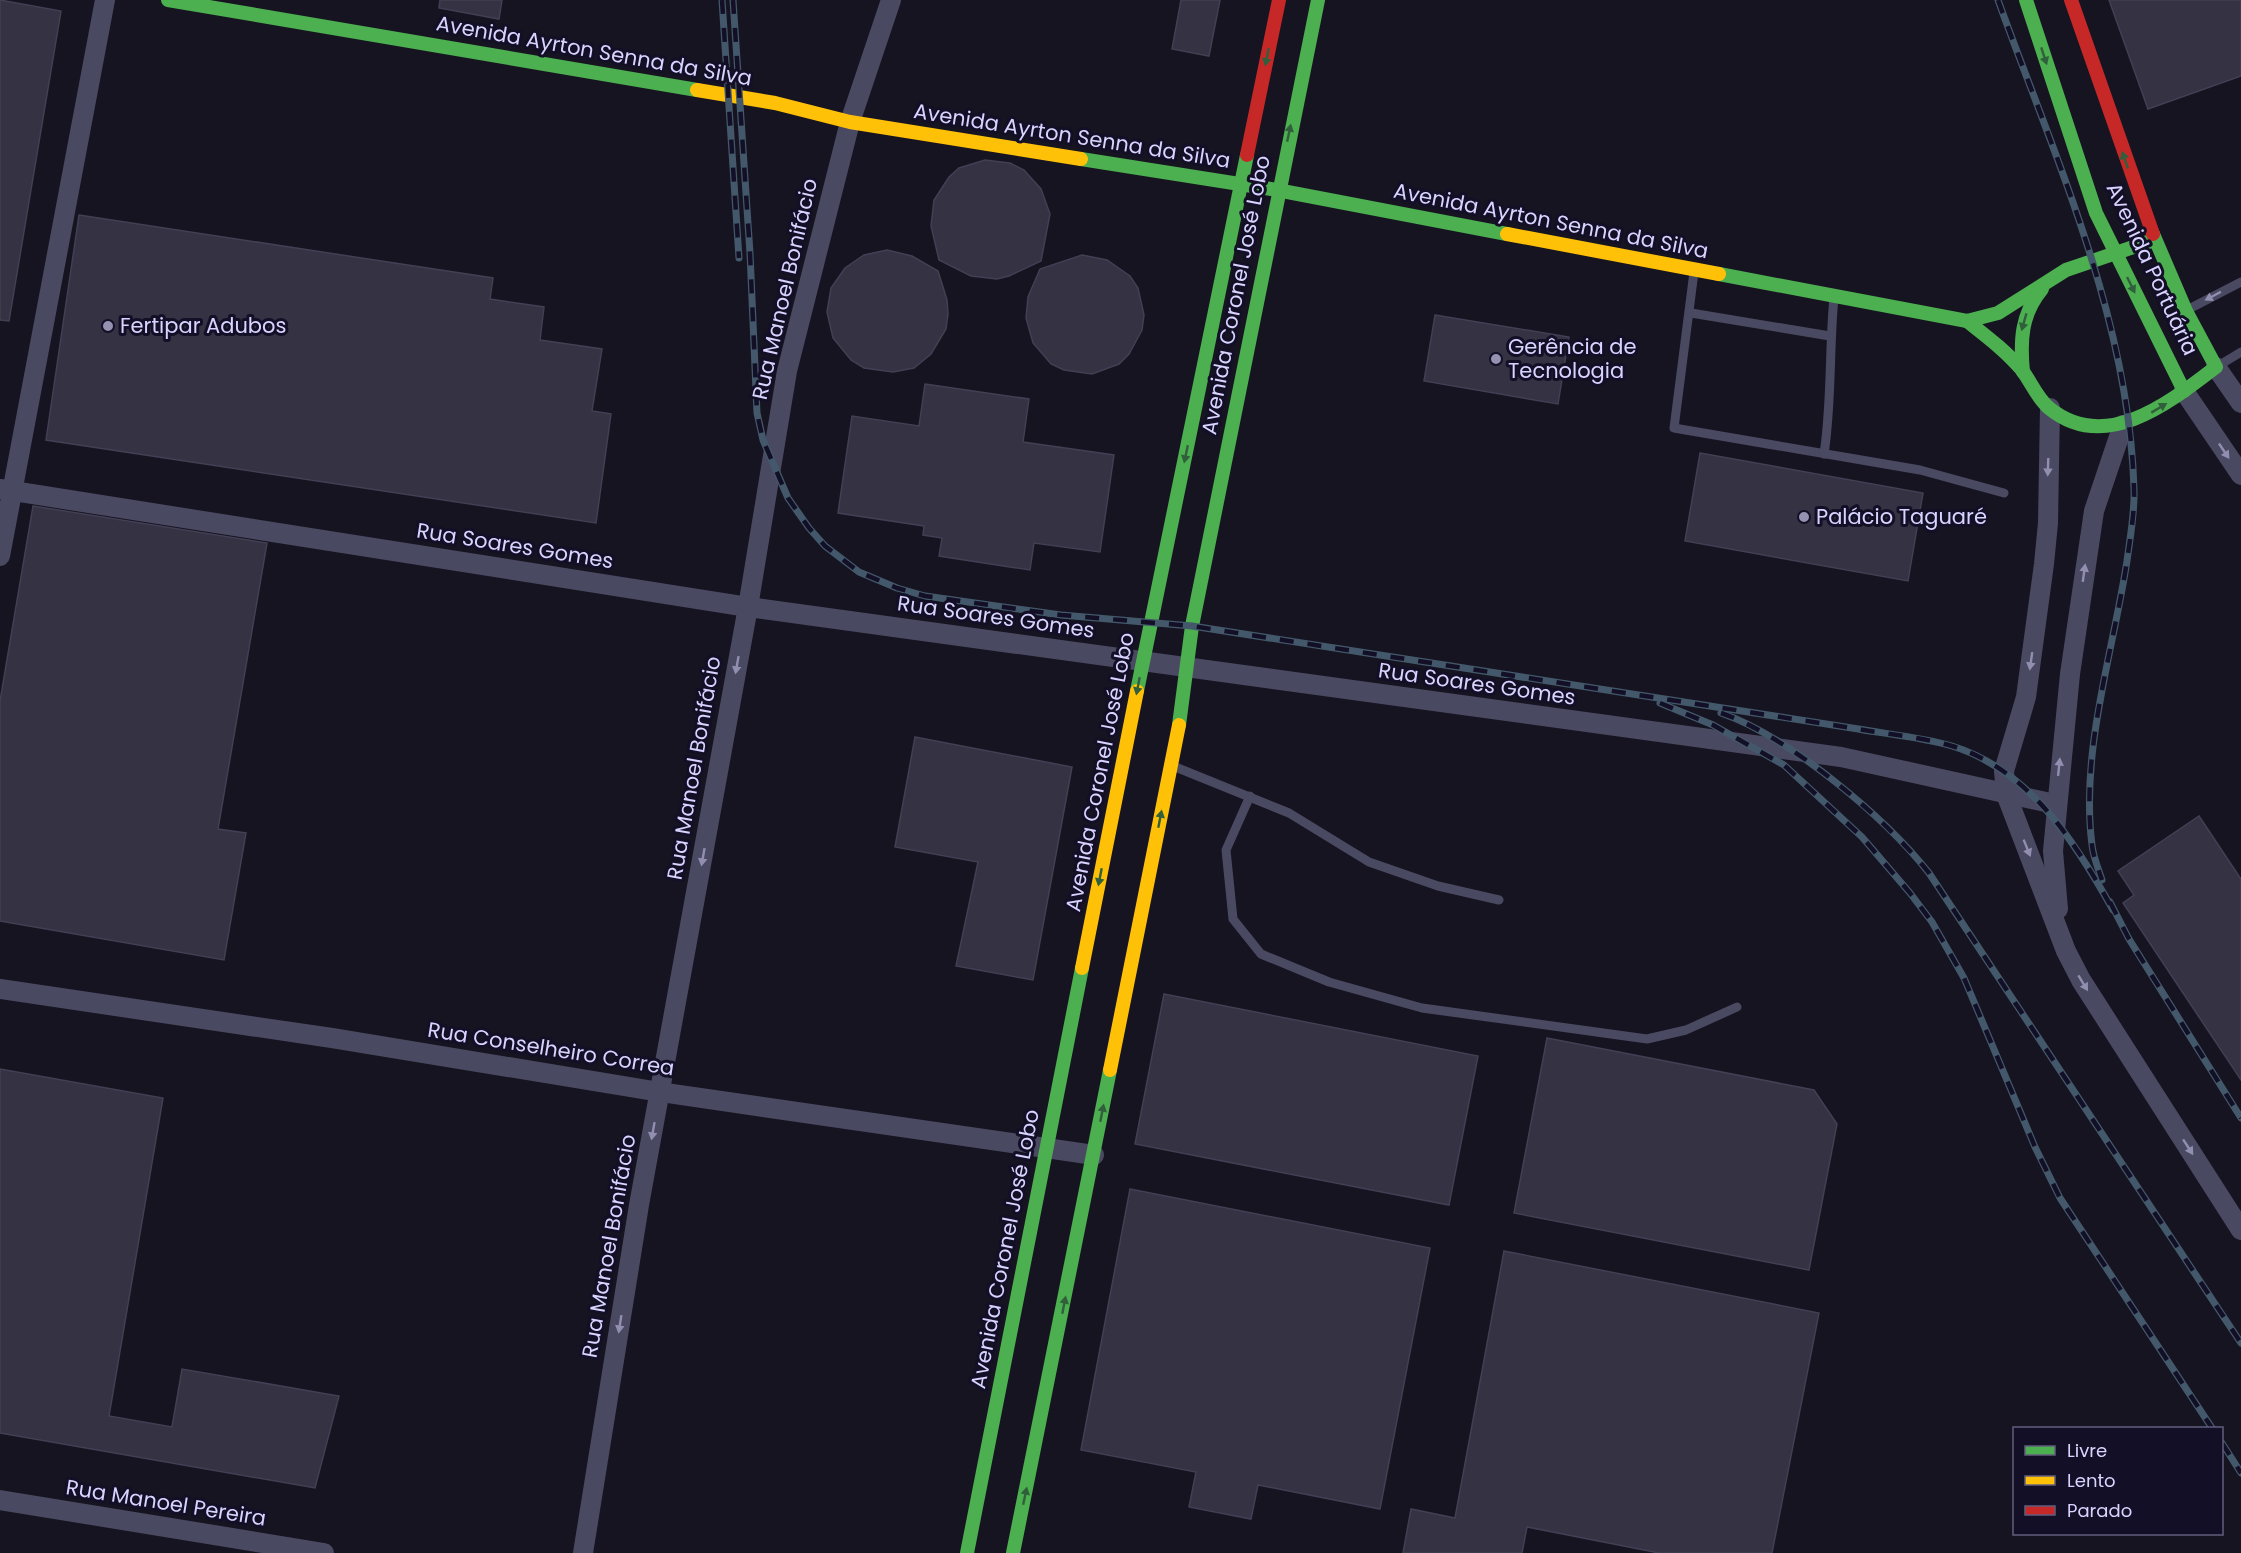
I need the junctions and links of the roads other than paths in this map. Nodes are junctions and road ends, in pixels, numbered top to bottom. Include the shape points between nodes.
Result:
1 (105, 0) edge
2 (168, 0) edge
3 (891, 0) edge
4 (1279, 0) edge
5 (1318, 0) edge
6 (2026, 0) edge
7 (2071, 0) edge
8 (850, 122) junction
9 (1241, 184) junction
10 (1277, 190) junction
11 (2154, 240) junction
12 (2115, 253) junction
13 (1694, 269) junction
14 (2051, 280) junction
15 (2241, 282) edge
16 (1834, 294) junction
17 (2186, 310) junction
18 (1691, 313) junction
19 (1967, 321) junction
20 (1830, 336) junction
21 (2241, 352) edge
22 (2216, 367) junction
23 (2023, 372) junction
24 (2184, 391) junction
25 (2241, 403) edge
26 (2050, 408) junction
27 (2123, 425) junction
28 (1824, 454) junction
29 (2241, 475) edge
30 (5, 490) edge
31 (2004, 493) dead end
32 (0, 556) edge
33 (748, 607) junction
34 (1143, 661) junction
35 (1188, 666) junction
36 (1170, 765) junction
37 (2006, 794) junction
38 (1250, 796) junction
39 (2055, 804) junction
40 (1499, 900) dead end
41 (2060, 930) junction
42 (0, 989) edge
43 (1737, 1007) dead end
44 (660, 1092) junction
45 (1047, 1146) junction
46 (1094, 1155) junction
47 (2241, 1230) edge
48 (0, 1500) edge
49 (324, 1553) edge
50 (583, 1553) edge
51 (967, 1553) edge
52 (1013, 1553) edge

1 - 30 street
2 - 8 street, Avenida Ayrton Senna da Silva via 775,103
3 - 8 street, Rua Manoel Bonifácio
4 -> 9 street, Avenida Coronel José Lobo
10 -> 5 street, Avenida Coronel José Lobo
6 -> 12 street, Avenida Portuária via 2096,213
11 -> 7 street, Avenida Portuária
8 - 9 street, Avenida Ayrton Senna da Silva
8 - 33 street, Rua Manoel Bonifácio via 787,371
9 - 10 street, Avenida Ayrton Senna da Silva
9 -> 34 street, Avenida Coronel José Lobo
10 - 13 street, Avenida Ayrton Senna da Silva
10 - 35 street, Avenida Coronel José Lobo via 1192,626
11 - 12 street, Avenida Ayrton Senna da Silva
11 - 17 street, Avenida Portuária
12 - 14 street, Avenida Ayrton Senna da Silva via 2066,270
12 -> 24 street, Avenida Portuária
13 - 16 street, Avenida Ayrton Senna da Silva
13 - 18 lane
14 - 19 street, Avenida Ayrton Senna da Silva via 1998,313
14 -> 23 street via 2038,293 2023,323
15 -> 17 lane
16 - 19 street, Avenida Ayrton Senna da Silva
16 - 20 lane
17 - 22 street, Avenida Portuária
18 - 20 lane
18 - 28 lane via 1674,428
19 - 23 street
20 - 28 lane via 1830,414
21 - 22 lane
22 - 24 street
22 - 25 street, Avenida Portuária
23 - 26 street
27 -> 24 street
24 -> 29 street, Avenida Portuária
26 - 27 street via 2095,428
26 -> 37 street via 2044,564 2026,697 2004,771
39 -> 27 street via 2088,541
28 - 31 lane via 1920,470
30 - 32 street
30 - 33 street, Rua Soares Gomes
33 - 34 street, Rua Soares Gomes
33 -> 44 street, Rua Manoel Bonifácio
34 - 35 street, Rua Soares Gomes
34 -> 45 street, Avenida Coronel José Lobo
35 - 36 street, Avenida Coronel José Lobo
35 - 37 street, Rua Soares Gomes via 1372,695 1841,757
36 - 38 lane
46 -> 36 street, Avenida Coronel José Lobo
37 - 39 street, Rua Soares Gomes
37 -> 41 street
38 - 40 lane via 1289,813 1369,862 1438,886
38 - 43 lane via 1226,850 1233,919 1261,954 1329,982 1422,1008 1647,1039 1686,1030
39 - 41 street via 2053,851
41 -> 47 street via 2081,980
42 - 44 street, Rua Conselheiro Correa
44 - 45 street, Rua Conselheiro Correa
44 -> 50 street, Rua Manoel Bonifácio
45 - 46 street, Rua Conselheiro Correa
45 - 51 street, Avenida Coronel José Lobo
52 -> 46 street, Avenida Coronel José Lobo
48 - 49 street, Rua Manoel Pereira

